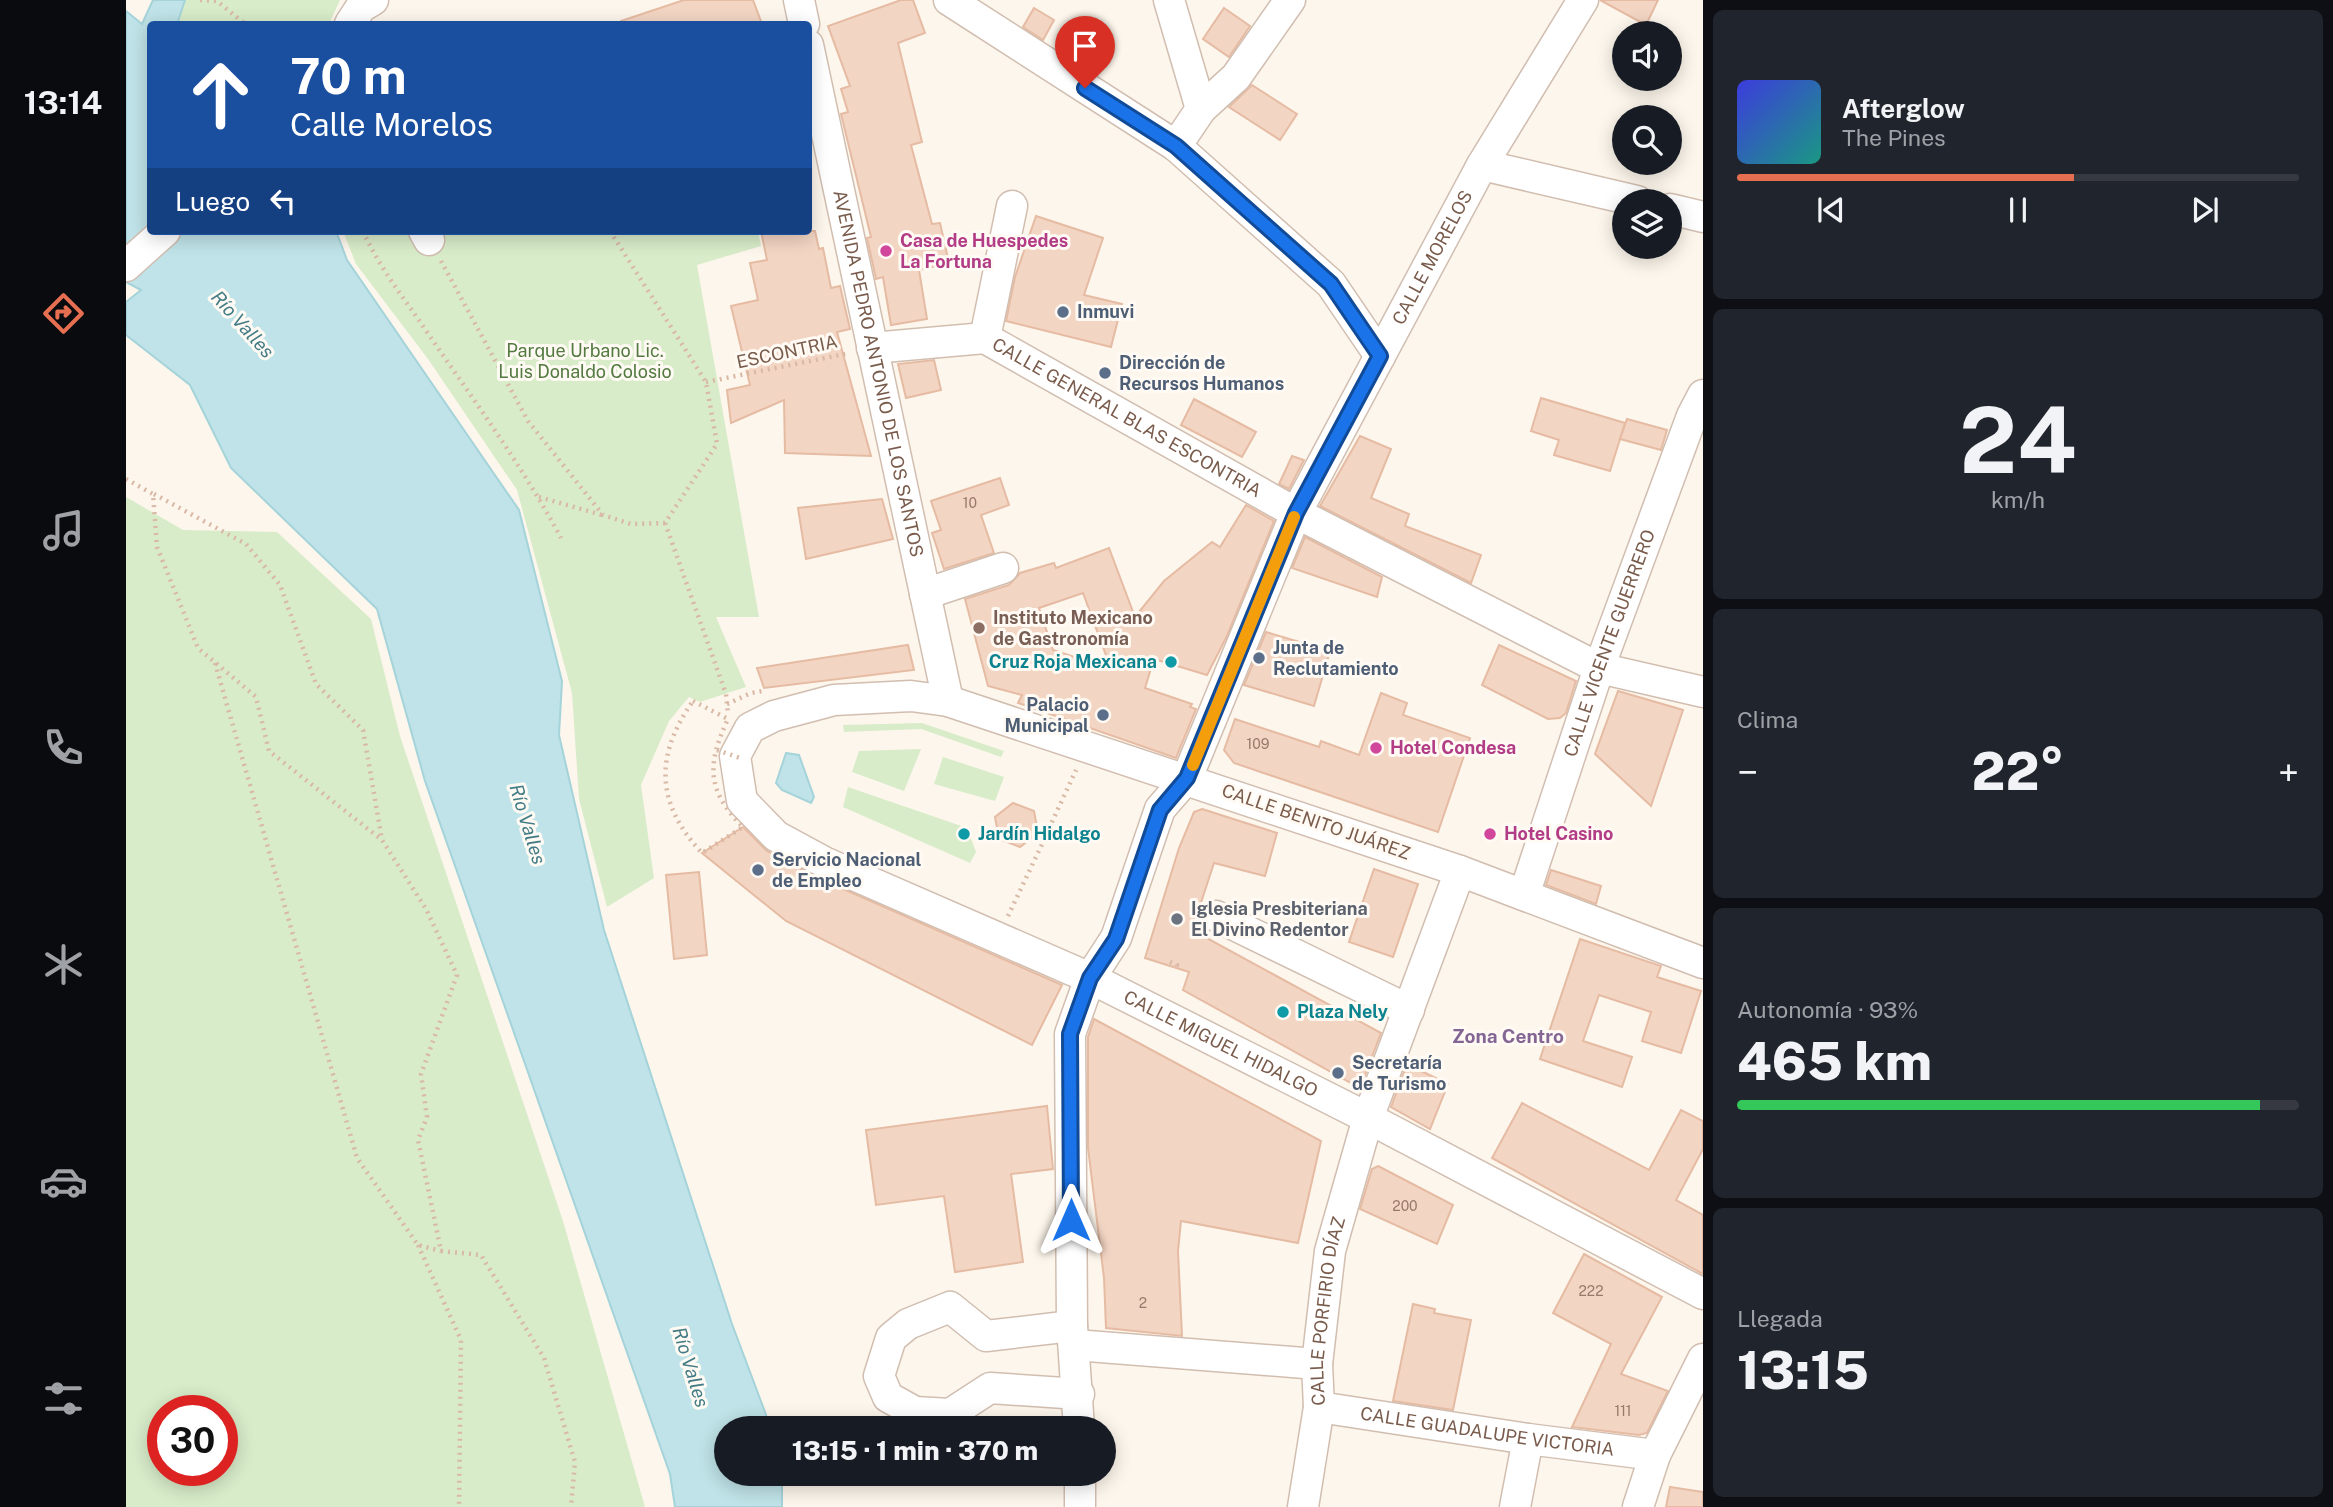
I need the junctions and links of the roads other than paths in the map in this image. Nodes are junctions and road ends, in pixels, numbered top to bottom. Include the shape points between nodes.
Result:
1 (373, 0) edge
2 (799, 0) edge
3 (949, 0) edge
4 (1169, 0) edge
5 (1290, 0) edge
6 (1583, 0) edge
7 (352, 21) edge
8 (803, 21) edge
9 (812, 64) edge
10 (1201, 108) junction
11 (1176, 146) junction
12 (1482, 164) junction
13 (1612, 195) edge
14 (1012, 206) dead end
15 (1682, 212) edge
16 (1703, 217) edge
17 (161, 235) edge
18 (126, 266) edge
19 (985, 338) junction
20 (872, 348) junction
21 (1380, 356) junction
22 (1699, 417) edge
23 (1296, 513) junction
24 (1003, 568) dead end
25 (925, 594) junction
26 (1599, 668) junction
27 (1703, 692) edge
28 (948, 701) junction
29 (732, 755) joint
30 (1187, 778) junction
31 (1460, 871) junction
32 (1524, 895) junction
33 (1216, 916) dead end
34 (1703, 963) edge
35 (1090, 978) junction
36 (1409, 1010) junction
37 (1368, 1118) junction
38 (1703, 1294) edge
39 (1073, 1336) junction
40 (1703, 1360) edge
41 (1317, 1364) junction
42 (1079, 1394) junction
43 (1319, 1407) junction
44 (1079, 1416) edge
45 (1528, 1439) junction
46 (1655, 1455) junction
47 (1080, 1486) edge
48 (1080, 1507) edge
49 (1303, 1507) edge
50 (1515, 1507) edge
51 (1639, 1507) edge

1 - 7 street via 361,7
2 - 8 street
3 - 11 street
4 - 10 street
5 - 10 street via 1236,76
6 - 12 street, CALLE MORELOS
9 - 20 street, AVENIDA PEDRO ANTONIO DE LOS SANTOS
10 - 11 street
11 - 21 street via 1331,284
12 - 13 street
12 - 21 street, CALLE MORELOS
14 - 19 street
15 - 16 street
17 - 18 street
19 - 20 street, CALLE GENERAL BLAS ESCONTRIA
19 - 23 street, CALLE GENERAL BLAS ESCONTRIA
20 - 25 street, AVENIDA PEDRO ANTONIO DE LOS SANTOS
21 - 23 street, CALLE MORELOS
22 - 26 street, CALLE VICENTE GUERRERO
23 - 26 street, CALLE GENERAL BLAS ESCONTRIA
23 - 30 street, CALLE MORELOS
24 - 25 street
25 - 28 street, AVENIDA PEDRO ANTONIO DE LOS SANTOS
26 - 27 street, CALLE GENERAL BLAS ESCONTRIA
26 - 32 street, CALLE VICENTE GUERRERO
28 - 29 street, CALLE BENITO JUÁREZ via 911,696 834,700 774,716 750,728
28 - 30 street, CALLE BENITO JUÁREZ
29 - 35 street, CALLE MIGUEL HIDALGO via 742,802 776,836 829,864
30 - 31 street, CALLE BENITO JUÁREZ
30 - 35 street, CALLE MORELOS via 1160,810 1116,939
31 - 32 street, CALLE BENITO JUÁREZ
31 - 36 street
32 - 34 street, CALLE BENITO JUÁREZ
33 - 36 street
35 - 37 street, CALLE MIGUEL HIDALGO
35 - 39 street, CALLE MORELOS via 1070,1034
36 - 37 street
37 - 38 street, CALLE MIGUEL HIDALGO
37 - 41 street, CALLE PORFIRIO DÍAZ via 1330,1251
39 - 41 street
39 - 42 street, CALLE MORELOS
39 - 42 street via 986,1336 950,1307 908,1324 891,1338 879,1376 888,1397 915,1412 950,1414 990,1388
40 - 46 street
41 - 43 street, CALLE PORFIRIO DÍAZ
42 - 44 street, CALLE MORELOS
43 - 45 street, CALLE GUADALUPE VICTORIA
43 - 49 street, CALLE PORFIRIO DÍAZ
45 - 46 street, CALLE GUADALUPE VICTORIA
45 - 50 street
46 - 51 street
47 - 48 street

